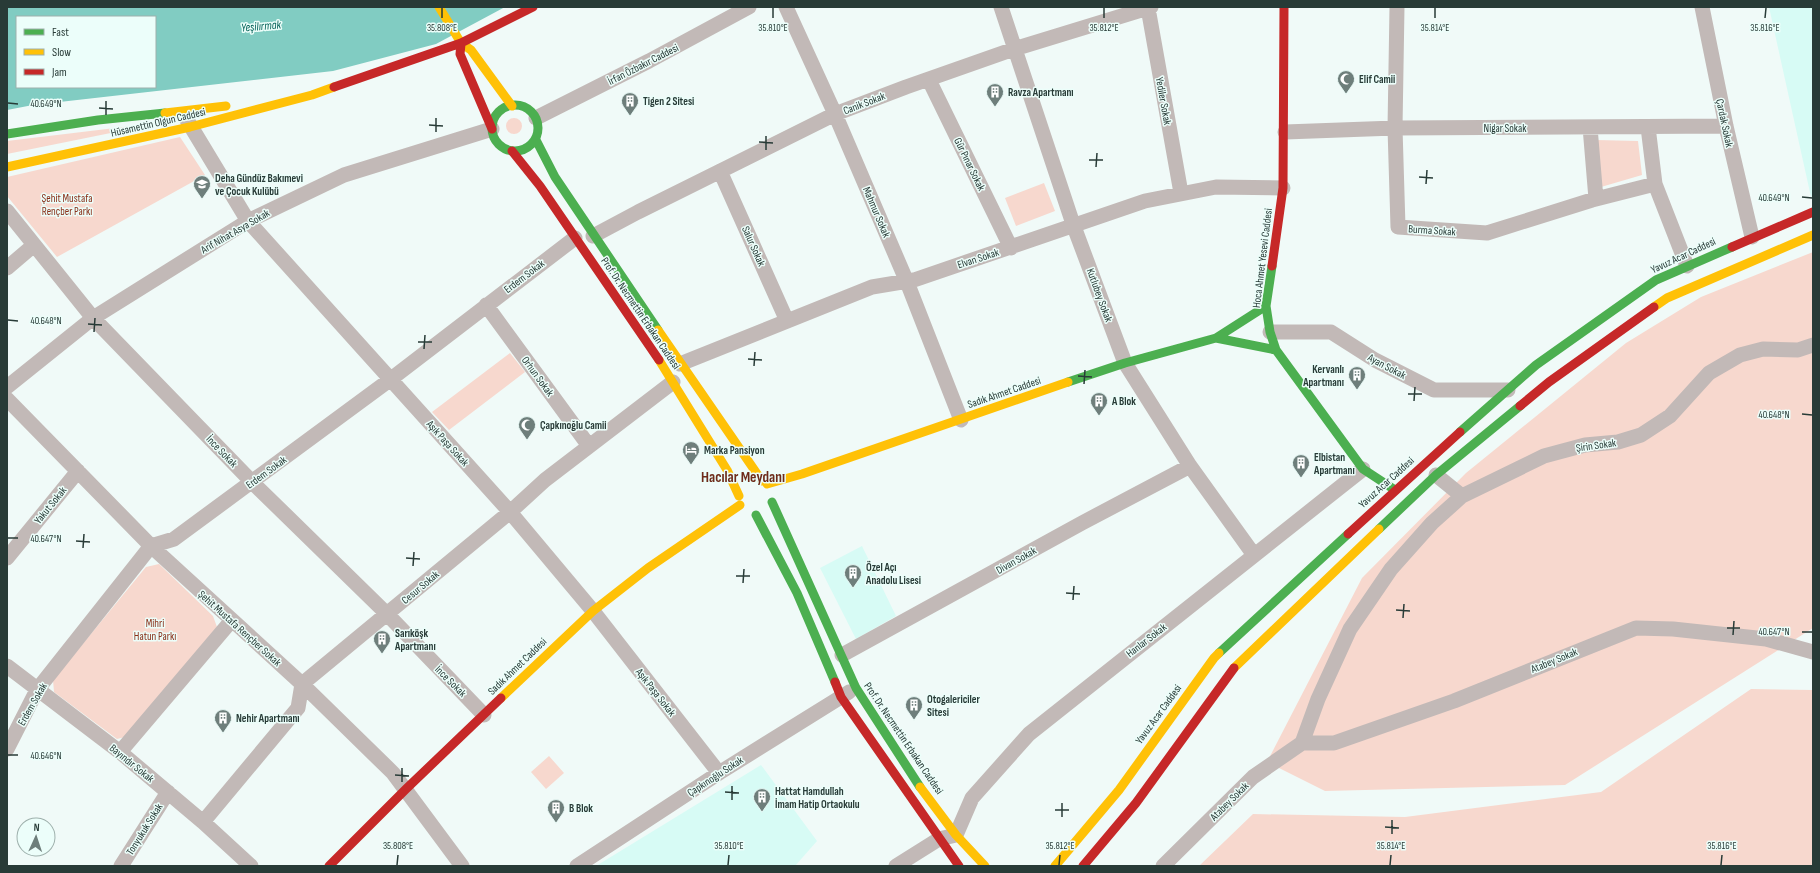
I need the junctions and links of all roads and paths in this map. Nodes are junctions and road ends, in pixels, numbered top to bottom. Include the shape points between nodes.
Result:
1 (439, 7) edge
2 (533, 7) edge
3 (749, 7) edge
4 (786, 7) edge
5 (1001, 7) edge
6 (1284, 7) edge
7 (1397, 7) edge
8 (1702, 7) edge
9 (1150, 8) edge
10 (459, 39) junction
11 (1014, 49) junction
12 (929, 80) junction
13 (312, 95) junction
14 (512, 106) junction
15 (184, 111) junction
16 (835, 114) junction
17 (536, 118) junction
18 (1726, 126) junction
19 (190, 127) junction
20 (1590, 127) junction
21 (1648, 127) junction
22 (1396, 128) junction
23 (492, 129) junction
24 (1285, 132) junction
25 (7, 134) edge
26 (536, 140) junction
27 (512, 151) junction
28 (7, 167) edge
29 (720, 171) junction
30 (1655, 184) junction
31 (1284, 188) junction
32 (1181, 193) junction
33 (1596, 199) junction
34 (7, 211) edge
35 (1813, 212) edge
36 (248, 221) junction
37 (1073, 224) junction
38 (1813, 235) edge
39 (593, 236) junction
40 (575, 238) junction
41 (1752, 238) junction
42 (34, 245) junction
43 (1011, 248) junction
44 (1687, 266) junction
45 (7, 268) edge
46 (907, 282) junction
47 (486, 305) junction
48 (1266, 306) junction
49 (93, 318) junction
50 (787, 321) junction
51 (1270, 332) junction
52 (1216, 338) junction
53 (1813, 345) edge
54 (1276, 350) junction
55 (1125, 363) junction
56 (680, 364) junction
57 (391, 379) junction
58 (673, 382) junction
59 (7, 387) edge
60 (1508, 390) junction
61 (7, 399) edge
62 (961, 420) junction
63 (589, 446) junction
64 (1190, 466) junction
65 (1363, 469) junction
66 (78, 471) junction
67 (802, 474) junction
68 (1436, 475) junction
69 (252, 482) junction
70 (765, 483) junction
71 (1395, 490) junction
72 (777, 496) junction
73 (1462, 496) junction
74 (739, 500) junction
75 (510, 512) junction
76 (756, 515) junction
77 (152, 546) junction
78 (1254, 555) junction
79 (7, 558) edge
80 (593, 610) junction
81 (387, 614) junction
82 (232, 620) junction
83 (1813, 652) edge
84 (842, 655) junction
85 (7, 666) edge
86 (302, 684) junction
87 (856, 688) junction
88 (37, 690) junction
89 (841, 697) junction
90 (484, 714) junction
91 (1302, 744) junction
92 (7, 749) edge
93 (120, 752) junction
94 (718, 773) junction
95 (406, 789) junction
96 (168, 792) junction
97 (203, 822) junction
98 (956, 835) junction
99 (939, 838) junction
100 (121, 866) edge
101 (251, 866) edge
102 (329, 866) edge
103 (462, 866) edge
104 (577, 866) edge
105 (896, 866) edge
106 (960, 866) edge
107 (985, 866) edge
108 (1055, 866) edge
109 (1083, 866) edge
110 (1163, 866) edge

1 - 10 main road
2 - 10 main road, Hüsamettin Olgun Caddesi
3 - 17 street, İrfan Özbakır Caddesi
4 - 16 street, Mahmur Sokak
5 - 11 street, Kutlubey Sokak
6 - 24 main road, Hoca Ahmet Yesevi Caddesi
7 - 22 street, Burma Sokak
8 - 18 street, Çardak Sokak
9 - 11 street, Canik Sokak
9 - 32 street, Yediler Sokak
10 - 13 main road, Hüsamettin Olgun Caddesi
10 - 14 main road via 471,50
10 - 23 main road via 460,54
11 - 12 street, Canik Sokak
11 - 37 street, Kutlubey Sokak
12 - 16 street, Canik Sokak
12 - 43 street, Gür Pınar Sokak
13 - 15 main road, Hüsamettin Olgun Caddesi
13 - 19 main road, Hüsamettin Olgun Caddesi
14 - 17 main road via 528,109
14 - 23 main road via 500,111
15 - 19 street, Aşık Paşa Sokak
15 - 25 main road, Hüsamettin Olgun Caddesi via 98,120
16 - 29 street, Canik Sokak
16 - 46 street, Mahmur Sokak
17 - 26 main road
18 - 21 street, Nigar Sokak
18 - 41 street, Çardak Sokak
19 - 28 main road, Hüsamettin Olgun Caddesi
19 - 36 street, Aşık Paşa Sokak
20 - 21 street, Nigar Sokak
20 - 22 street, Nigar Sokak
20 - 33 street
21 - 30 street
22 - 24 street, Nigar Sokak
22 - 33 street, Burma Sokak via 1398,227 1487,233
23 - 27 main road via 498,144
23 - 36 street, Arif Nihat Asya Sokak via 344,175
24 - 31 main road, Hoca Ahmet Yesevi Caddesi
26 - 27 main road via 525,149
26 - 39 main road, Prof. Dr. Necmettin Erbakan Caddesi via 555,177
27 - 40 main road, Prof. Dr. Necmettin Erbakan Caddesi via 540,186
29 - 39 street, Canik Sokak
29 - 50 street, Salur Sokak
30 - 33 street, Burma Sokak
30 - 44 street
31 - 32 street, Elvan Sokak via 1216,187
31 - 48 main road, Hoca Ahmet Yesevi Caddesi
32 - 37 street, Elvan Sokak via 1145,201
34 - 42 street, İnce Sokak
35 - 41 main road, Yavuz Acar Caddesi
36 - 49 street, Arif Nihat Asya Sokak
36 - 57 street, Aşık Paşa Sokak
37 - 43 street, Elvan Sokak
37 - 55 street, Kutlubey Sokak
38 - 68 main road via 1667,298 1549,382
39 - 56 main road, Prof. Dr. Necmettin Erbakan Caddesi
40 - 47 street, Erdem Sokak
40 - 58 main road, Prof. Dr. Necmettin Erbakan Caddesi
41 - 44 main road, Yavuz Acar Caddesi
42 - 45 street
42 - 49 street, İnce Sokak
43 - 46 street, Elvan Sokak
44 - 60 main road, Yavuz Acar Caddesi via 1656,280 1541,362
46 - 50 street, Elvan Sokak via 872,287
46 - 62 street, Mahmur Sokak
47 - 57 street, Erdem Sokak
47 - 63 street, Orhun Sokak
48 - 51 main road, Hoca Ahmet Yesevi Caddesi
48 - 52 main road, Sadık Ahmet Caddesi
49 - 59 street, Arif Nihat Asya Sokak
49 - 69 street, İnce Sokak
50 - 56 street, Elvan Sokak
51 - 54 main road, Hoca Ahmet Yesevi Caddesi
51 - 60 street, Ayan Sokak via 1331,332 1375,360 1434,390
52 - 54 main road, Sadık Ahmet Caddesi
52 - 55 main road, Sadık Ahmet Caddesi
53 - 73 street, Şirin Sokak via 1798,350 1763,349 1740,355 1709,373 1670,416 1641,434 1618,442 1585,445 1544,456
54 - 65 main road, Hoca Ahmet Yesevi Caddesi
55 - 62 main road, Sadık Ahmet Caddesi
55 - 64 street, Kutlubey Sokak
56 - 70 main road, Prof. Dr. Necmettin Erbakan Caddesi via 746,460
57 - 69 street, Erdem Sokak
57 - 75 street, Aşık Paşa Sokak
58 - 63 street, Cesur Sokak
58 - 74 main road, Prof. Dr. Necmettin Erbakan Caddesi via 728,470
60 - 71 main road, Yavuz Acar Caddesi
61 - 66 street, Şehit Mustafa Rençber Sokak
62 - 67 main road, Sadık Ahmet Caddesi
63 - 75 street, Cesur Sokak via 545,480
64 - 78 street, Kutlubey Sokak
64 - 84 street, Divan Sokak
65 - 71 main road, Hoca Ahmet Yesevi Caddesi
65 - 78 street, Hanlar Sokak
66 - 77 street, Şehit Mustafa Rençber Sokak
66 - 79 street, Yakut Sokak
67 - 70 main road, Sadık Ahmet Caddesi
67 - 72 main road
68 - 73 street
68 - 109 main road via 1230,672 1136,803
69 - 77 street, Erdem Sokak via 174,540
69 - 81 street, İnce Sokak
70 - 72 main road
70 - 74 main road via 748,482 741,488
71 - 108 main road, Yavuz Acar Caddesi via 1214,658 1119,790
72 - 76 main road via 768,510
72 - 84 main road, Prof. Dr. Necmettin Erbakan Caddesi
73 - 91 street via 1391,569 1350,629 1318,699
74 - 76 main road via 748,513
74 - 80 main road, Sadık Ahmet Caddesi
75 - 80 street, Aşık Paşa Sokak
75 - 81 street, Cesur Sokak
76 - 89 main road via 797,593
77 - 82 street, Şehit Mustafa Rençber Sokak
77 - 88 street, Erdem Sokak
78 - 98 street, Hanlar Sokak via 1029,734 972,798
80 - 90 main road, Sadık Ahmet Caddesi
80 - 94 street, Aşık Paşa Sokak
81 - 86 street, Cesur Sokak
81 - 90 street, İnce Sokak
82 - 86 street, Şehit Mustafa Rençber Sokak
82 - 93 street
83 - 91 street, Atabey Sokak via 1766,639 1672,629 1636,628 1454,701 1334,742
84 - 87 main road, Prof. Dr. Necmettin Erbakan Caddesi
85 - 88 street, Bayındır Sokak
86 - 95 street, Şehit Mustafa Rençber Sokak via 393,772
86 - 97 street via 298,708
87 - 89 street, Çapkınoğlu Sokak
87 - 98 main road, Prof. Dr. Necmettin Erbakan Caddesi via 923,791
88 - 92 street, Erdem Sokak
88 - 93 street, Bayındır Sokak
89 - 94 street, Çapkınoğlu Sokak
89 - 99 main road
90 - 95 main road, Sadık Ahmet Caddesi
91 - 110 street, Atabey Sokak via 1253,777
93 - 96 street, Bayındır Sokak
94 - 104 street, Çapkınoğlu Sokak
95 - 102 main road, Sadık Ahmet Caddesi
95 - 103 street, Şehit Mustafa Rençber Sokak
96 - 97 street, Bayındır Sokak
96 - 100 street, Tonyukuk Sokak
97 - 101 street, Bayındır Sokak
98 - 99 street
98 - 107 main road, Prof. Dr. Necmettin Erbakan Caddesi
99 - 105 street
99 - 106 main road

